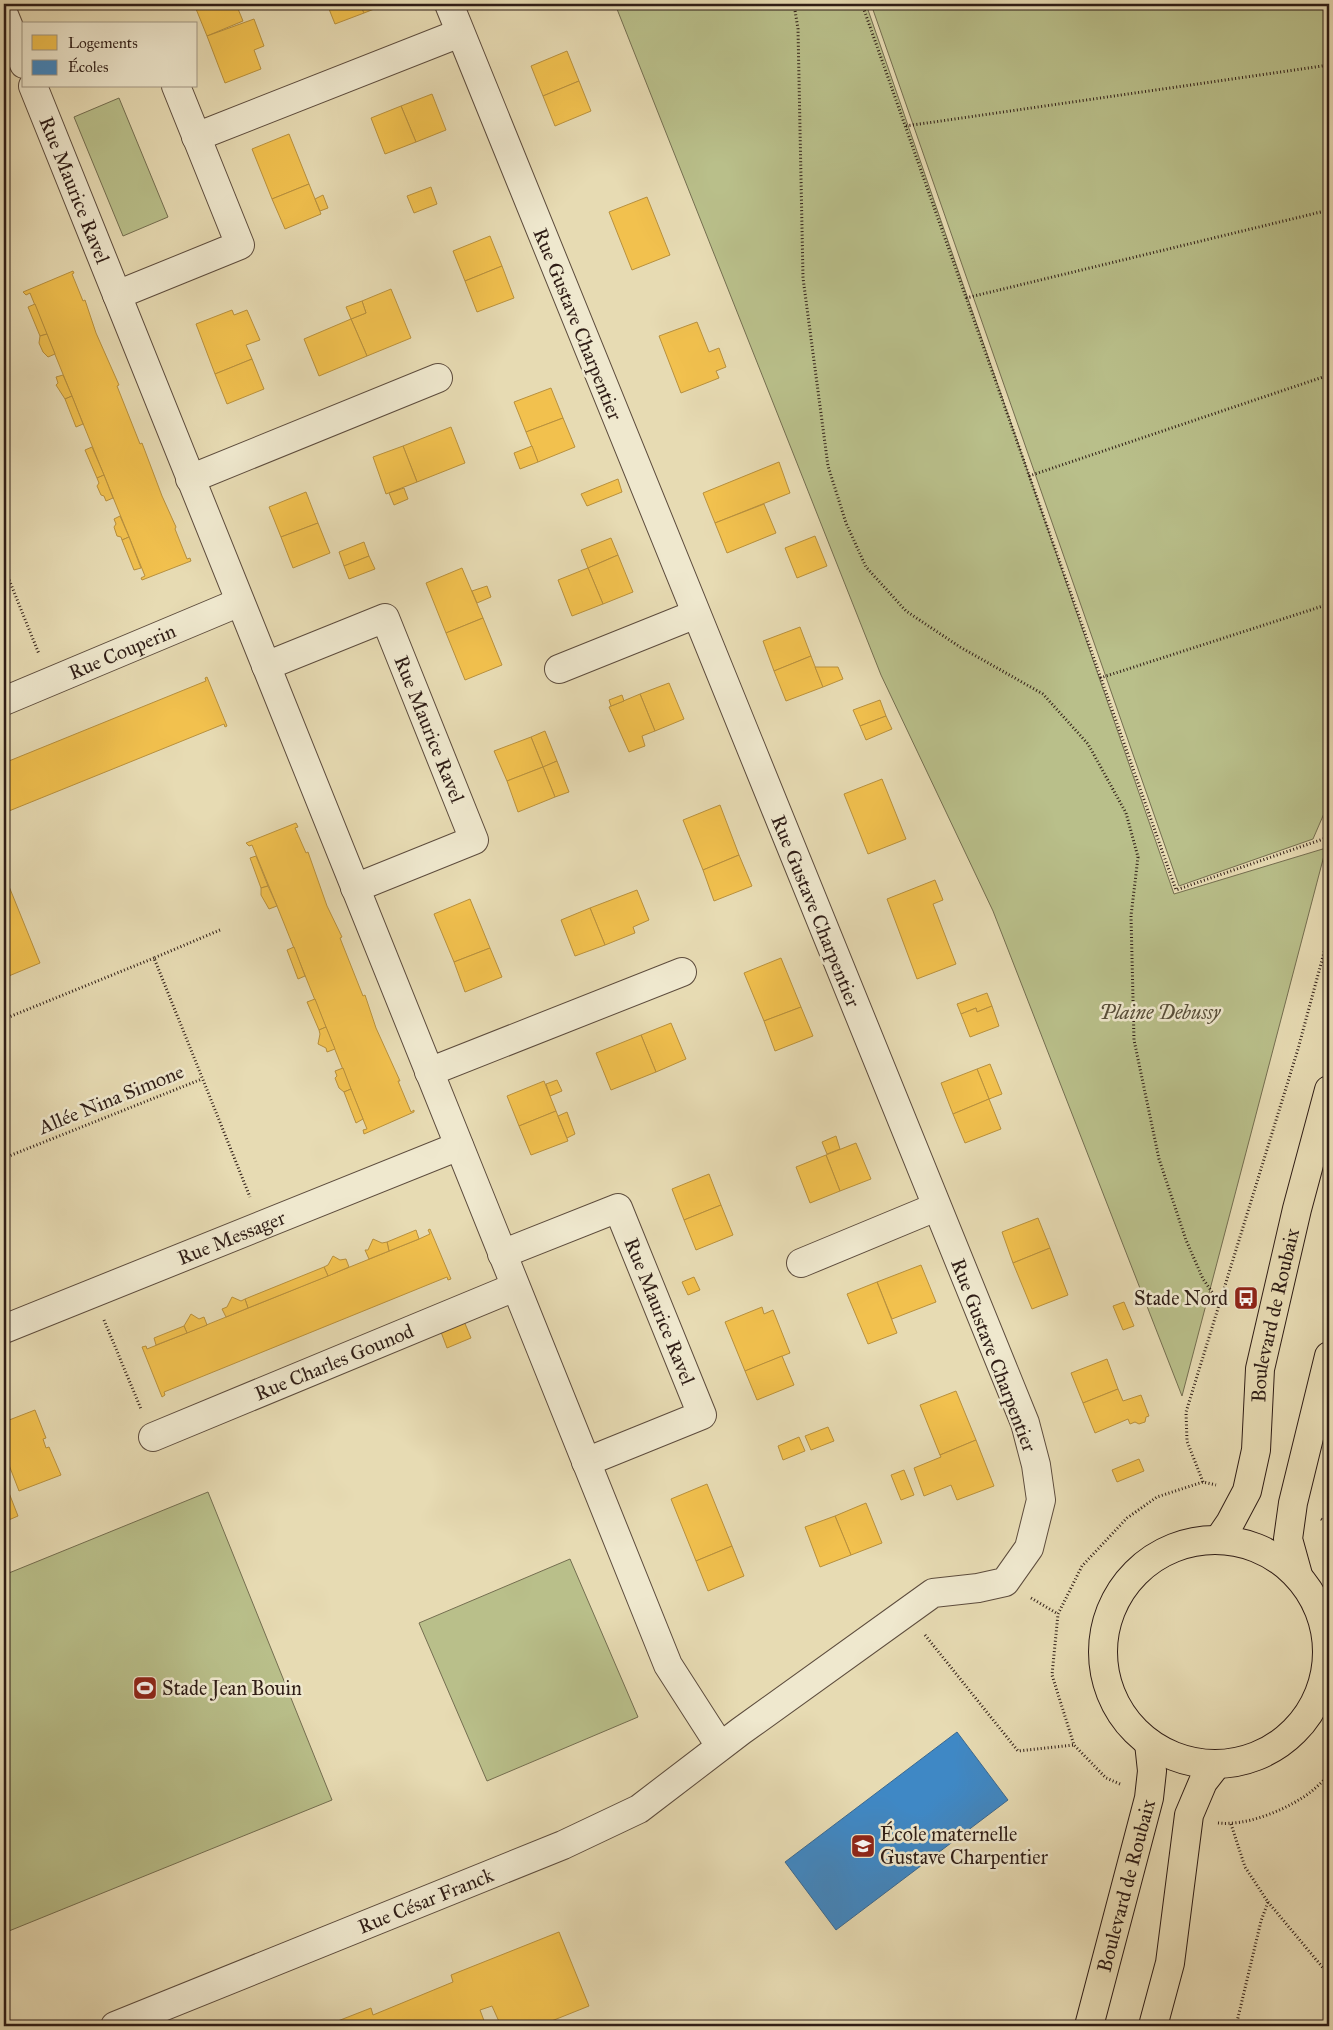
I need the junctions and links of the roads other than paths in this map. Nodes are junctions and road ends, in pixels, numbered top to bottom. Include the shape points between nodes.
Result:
1 (448, 4) edge
2 (4, 14) edge
3 (460, 33) junction
4 (15, 57) edge
5 (34, 88) edge
6 (177, 88) edge
7 (196, 137) junction
8 (117, 295) junction
9 (438, 378) dead end
10 (190, 479) junction
11 (240, 602) junction
12 (696, 614) junction
13 (266, 666) junction
14 (560, 669) dead end
15 (4, 701) edge
16 (355, 888) junction
17 (682, 972) dead end
18 (429, 1072) junction
19 (1329, 1090) edge
20 (459, 1146) junction
21 (936, 1207) junction
22 (502, 1254) junction
23 (801, 1263) dead end
24 (515, 1287) junction
25 (4, 1329) edge
26 (1329, 1356) edge
27 (153, 1437) road end
28 (586, 1462) junction
29 (1219, 1539) junction
30 (1298, 1575) junction
31 (1322, 1605) edge
32 (1321, 1703) edge
33 (1150, 1743) junction
34 (720, 1746) junction
35 (1217, 1764) junction
36 (115, 2026) edge
37 (1089, 2026) edge
38 (1153, 2026) edge

1 - 3 street, Rue Gustave Charpentier
2 - 4 street
3 - 7 street
3 - 12 street, Rue Gustave Charpentier
5 - 8 street, Rue Maurice Ravel
6 - 7 street
7 - 8 street via 240,245
8 - 10 street, Rue Maurice Ravel
9 - 10 street
10 - 11 street, Rue Maurice Ravel
11 - 13 street, Rue Maurice Ravel
11 - 15 street, Rue Couperin
12 - 14 street
12 - 21 street, Rue Gustave Charpentier
13 - 16 street, Rue Maurice Ravel
13 - 16 street, Rue Maurice Ravel via 386,618 474,840
16 - 18 street, Rue Maurice Ravel
17 - 18 street
18 - 20 street, Rue Maurice Ravel
19 - 29 main road, Boulevard de Roubaix via 1260,1368 1256,1450 1247,1491
20 - 22 street, Rue Maurice Ravel
20 - 25 street, Rue Messager
21 - 23 street
21 - 34 street, Rue Gustave Charpentier via 1025,1423 1041,1500 1029,1548 1006,1582 933,1593
22 - 24 street, Rue Maurice Ravel
22 - 28 street, Rue Maurice Ravel via 618,1208 702,1416
24 - 27 street, Rue Charles Gounod
24 - 28 street, Rue Maurice Ravel
26 - 30 main road via 1293,1503 1288,1539
28 - 34 street, Rue Maurice Ravel via 668,1665
29 - 30 main road via 1248,1544 1275,1556
29 - 33 main road via 1187,1542 1158,1554 1133,1574 1115,1600 1104,1630 1103,1662 1111,1693 1126,1721
30 - 31 main road
31 - 32 main road via 1328,1653
32 - 35 main road via 1282,1742 1262,1754 1241,1762
33 - 35 main road via 1170,1755
33 - 37 main road, Boulevard de Roubaix via 1152,1772 1149,1798
34 - 36 street, Rue César Franck via 639,1810 572,1841
35 - 38 main road via 1203,1782 1189,1815 1170,1963

